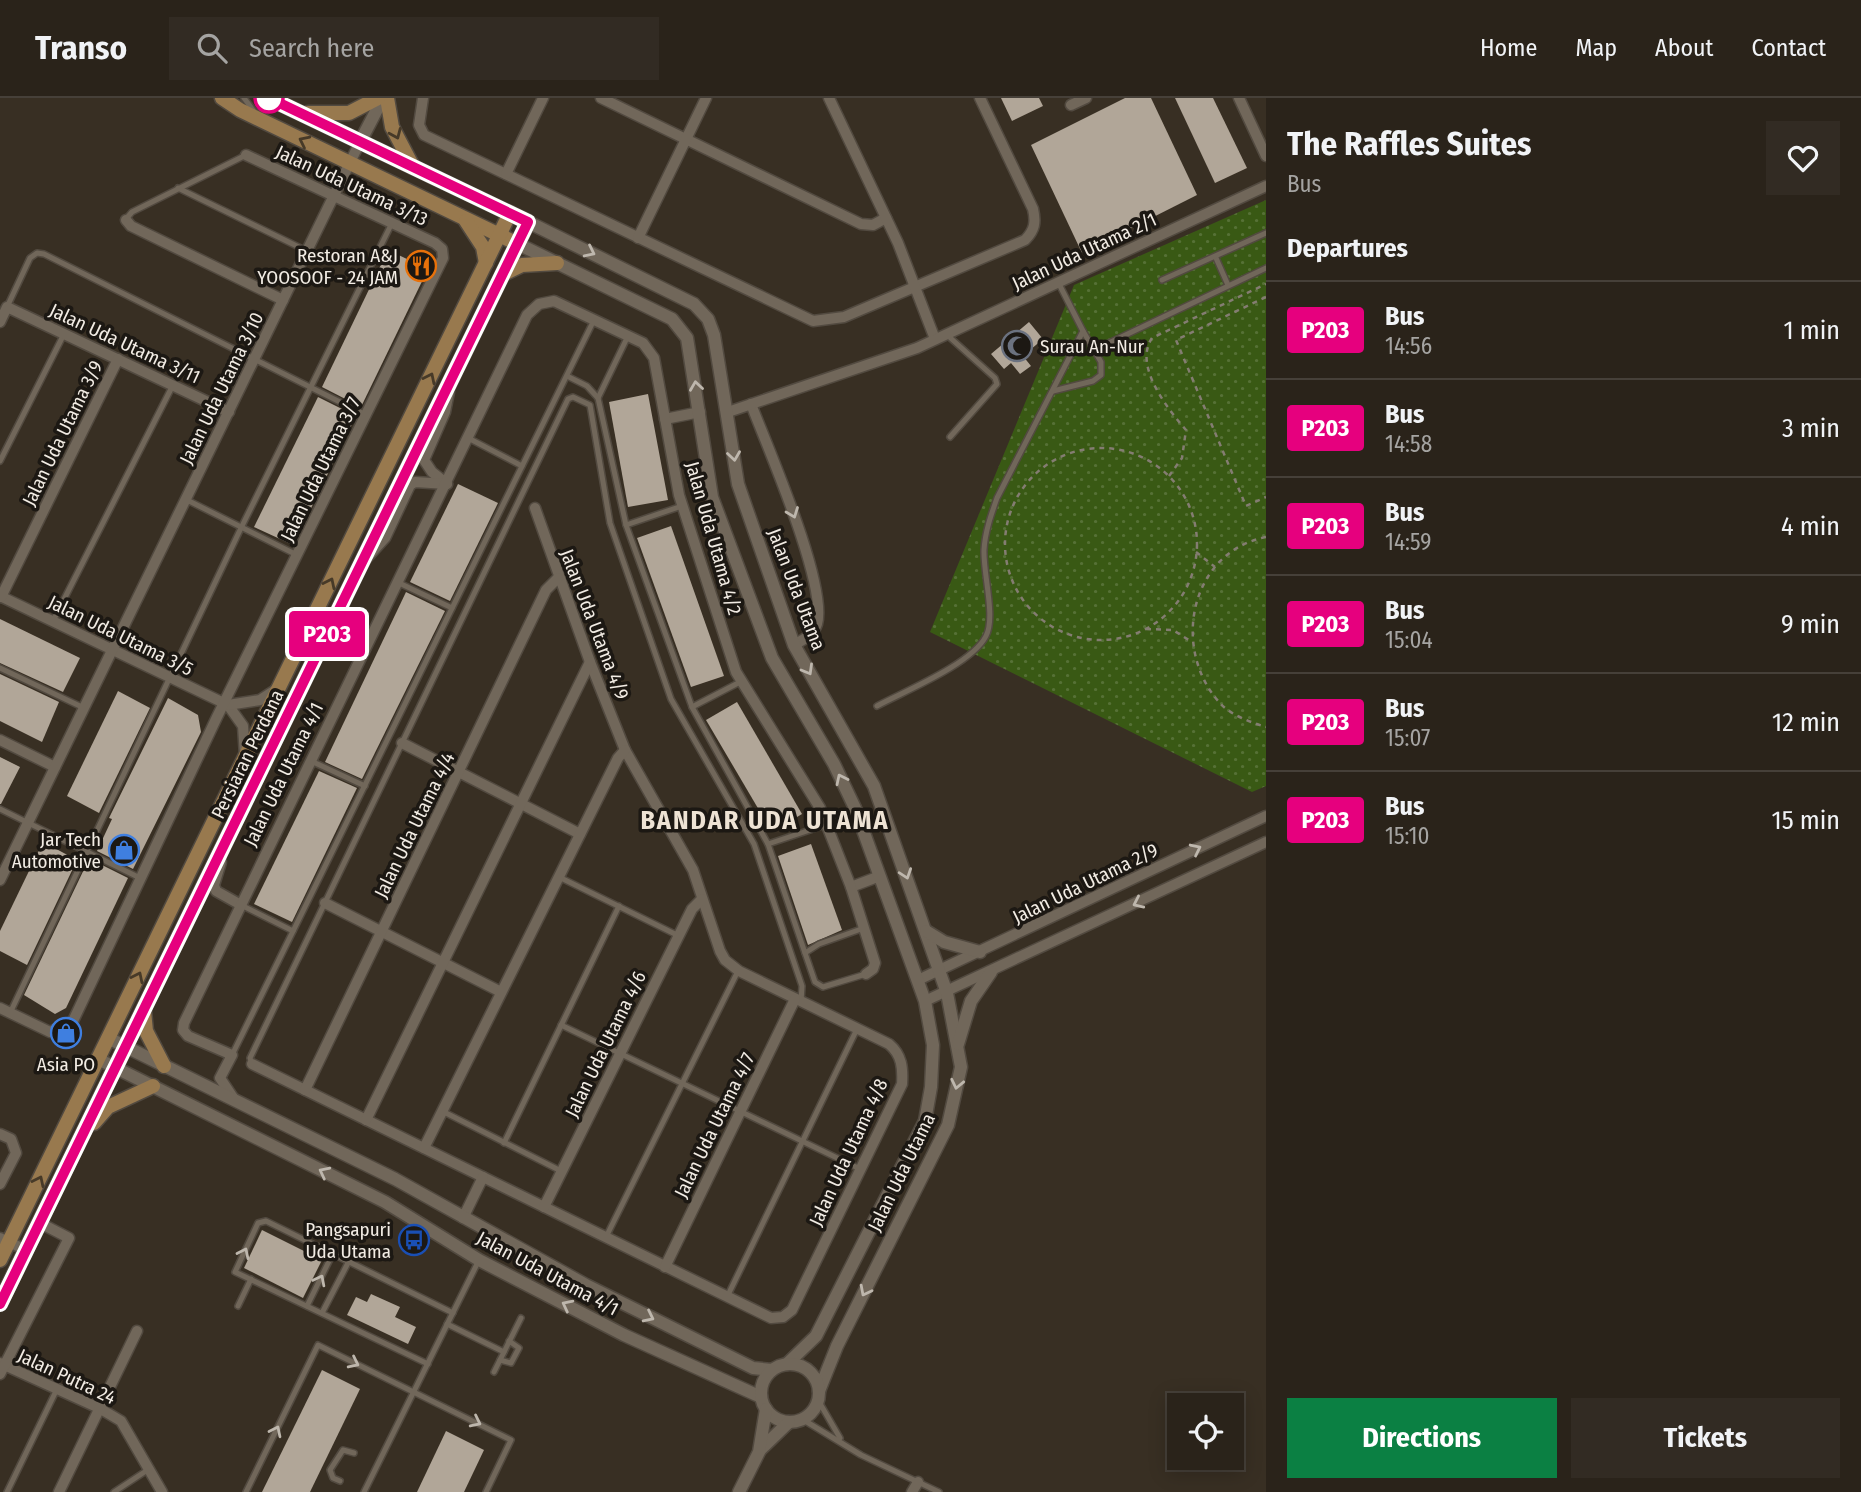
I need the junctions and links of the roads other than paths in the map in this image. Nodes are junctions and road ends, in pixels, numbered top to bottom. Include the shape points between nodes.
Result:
1 (222, 98) edge
2 (244, 98) edge
3 (270, 98) edge
4 (383, 98) edge
5 (423, 98) edge
6 (543, 98) edge
7 (601, 98) edge
8 (706, 98) edge
9 (829, 98) edge
10 (980, 98) edge
11 (1086, 98) edge
12 (1239, 98) edge
13 (1071, 105) dead end
14 (299, 112) junction
15 (258, 119) junction
16 (686, 139) junction
17 (360, 142) junction
18 (246, 155) joint
19 (1266, 156) edge
20 (350, 163) junction
21 (413, 167) junction
22 (506, 174) junction
23 (1266, 186) edge
24 (178, 188) junction
25 (334, 196) junction
26 (510, 213) junction
27 (463, 218) junction
28 (886, 218) junction
29 (126, 220) joint
30 (528, 222) junction
31 (393, 223) junction
32 (1266, 233) edge
33 (499, 235) junction
34 (638, 238) junction
35 (517, 244) junction
36 (442, 249) joint
37 (307, 251) junction
38 (1216, 258) junction
39 (486, 263) junction
40 (557, 263) junction
41 (1266, 268) edge
42 (503, 274) junction
43 (1161, 280) dead end
44 (1058, 282) junction
45 (1228, 285) junction
46 (915, 287) junction
47 (283, 300) junction
48 (7, 307) junction
49 (594, 320) junction
50 (0, 321) edge
51 (1083, 331) junction
52 (64, 334) junction
53 (946, 334) junction
54 (628, 336) junction
55 (935, 340) junction
56 (1094, 350) junction
57 (118, 359) junction
58 (254, 359) junction
59 (567, 376) junction
60 (452, 379) junction
61 (173, 385) junction
62 (312, 388) junction
63 (1053, 391) junction
64 (598, 398) junction
65 (751, 404) junction
66 (229, 412) junction
67 (700, 412) junction
68 (728, 412) junction
69 (366, 415) junction
70 (665, 419) junction
71 (950, 437) dead end
72 (470, 439) junction
73 (0, 461) edge
74 (522, 466) junction
75 (447, 484) junction
76 (186, 499) junction
77 (682, 506) junction
78 (534, 509) dead end
79 (626, 525) junction
80 (241, 527) junction
81 (297, 555) junction
82 (362, 562) junction
83 (558, 578) junction
84 (397, 582) junction
85 (0, 596) edge
86 (452, 608) junction
87 (53, 621) junction
88 (794, 645) junction
89 (112, 650) junction
90 (590, 662) junction
91 (0, 668) edge
92 (169, 677) junction
93 (742, 681) junction
94 (279, 688) junction
95 (226, 704) junction
96 (877, 706) dead end
97 (692, 707) junction
98 (84, 708) junction
99 (0, 740) edge
100 (402, 743) junction
101 (625, 750) junction
102 (245, 759) junction
103 (311, 761) junction
104 (55, 767) junction
105 (459, 771) junction
106 (365, 786) junction
107 (520, 803) junction
108 (0, 809) edge
109 (1266, 816) edge
110 (28, 823) junction
111 (826, 824) junction
112 (580, 834) junction
113 (227, 839) junction
114 (1266, 842) edge
115 (768, 844) junction
116 (87, 852) junction
117 (1, 876) edge
118 (880, 876) junction
119 (559, 877) junction
120 (141, 878) junction
121 (851, 887) junction
122 (702, 900) junction
123 (325, 903) junction
124 (241, 905) junction
125 (618, 906) junction
126 (864, 928) junction
127 (293, 931) junction
128 (382, 931) junction
129 (926, 931) junction
130 (679, 936) junction
131 (980, 952) junction
132 (805, 953) junction
133 (443, 962) junction
134 (738, 971) junction
135 (940, 971) junction
136 (991, 972) junction
137 (866, 974) joint
138 (918, 980) junction
139 (501, 992) junction
140 (947, 993) junction
141 (798, 1001) junction
142 (925, 1002) junction
143 (144, 1010) junction
144 (5, 1011) edge
145 (561, 1025) junction
146 (857, 1029) junction
147 (108, 1038) junction
148 (125, 1047) junction
149 (957, 1047) junction
150 (621, 1053) junction
151 (232, 1055) junction
152 (98, 1059) junction
153 (252, 1064) joint
154 (164, 1066) junction
155 (115, 1068) junction
156 (682, 1083) junction
157 (153, 1086) junction
158 (305, 1090) junction
159 (235, 1101) junction
160 (442, 1111) junction
161 (741, 1112) junction
162 (366, 1120) junction
163 (0, 1134) edge
164 (83, 1134) junction
165 (803, 1142) junction
166 (504, 1143) junction
167 (424, 1148) junction
168 (860, 1169) junction
169 (562, 1172) junction
170 (483, 1177) junction
171 (0, 1184) edge
172 (544, 1207) junction
173 (463, 1218) junction
174 (40, 1223) junction
175 (606, 1237) junction
176 (4, 1240) edge
177 (26, 1250) junction
178 (333, 1253) junction
179 (0, 1260) edge
180 (479, 1260) junction
181 (349, 1261) junction
182 (665, 1267) junction
183 (251, 1279) junction
184 (727, 1297) junction
185 (0, 1303) edge
186 (238, 1306) dead end
187 (307, 1306) junction
188 (322, 1313) junction
189 (453, 1313) junction
190 (521, 1318) dead end
191 (447, 1324) junction
192 (137, 1331) dead end
193 (509, 1341) junction
194 (504, 1352) junction
195 (500, 1360) junction
196 (428, 1364) junction
197 (787, 1364) junction
198 (2, 1368) edge
199 (772, 1370) junction
200 (494, 1372) dead end
201 (57, 1389) junction
202 (414, 1392) junction
203 (818, 1396) junction
204 (764, 1403) junction
205 (99, 1408) junction
206 (796, 1420) junction
207 (842, 1441) junction
208 (759, 1452) junction
209 (354, 1453) dead end
210 (149, 1469) junction
211 (340, 1481) dead end
212 (915, 1487) edge
213 (7, 1492) edge
214 (59, 1492) edge
215 (114, 1492) edge
216 (162, 1492) edge
217 (246, 1492) edge
218 (364, 1492) edge
219 (486, 1492) edge
220 (739, 1492) edge
221 (939, 1492) edge

1 - 15 main road, Jalan Uda Utama
2 - 15 lane
3 - 14 main road, Jalan Uda Utama
4 - 14 main road via 349,113
4 - 17 street
4 -> 21 main road
5 - 22 street via 419,125 424,135
6 - 22 street
7 - 16 street
8 - 16 street
9 - 28 street
10 - 46 street via 1033,209 1032,233
11 - 13 street
12 - 19 street
14 - 17 main road, Jalan Uda Utama
20 -> 15 main road, Jalan Uda Utama
16 - 28 street via 861,224 873,225
16 - 34 street
17 - 20 street, Jalan Uda Utama 3/10
17 - 21 main road, Jalan Uda Utama
18 - 24 lane
18 - 25 street, Jalan Uda Utama 3/13
20 - 25 street, Jalan Uda Utama 3/10
20 - 27 main road, Jalan Uda Utama
21 - 26 main road, Jalan Uda Utama
22 - 34 street
23 - 44 street, Jalan Uda Utama 2/1
24 - 29 lane via 132,212
24 - 37 lane
25 - 31 street, Jalan Uda Utama 3/13
25 - 37 street, Jalan Uda Utama 3/10
26 - 30 main road, Jalan Uda Utama
26 - 33 main road, Persiaran Perdana
27 - 33 main road, Jalan Uda Utama
27 - 39 main road via 476,232
28 - 46 street
29 - 47 street
30 - 35 main road, Persiaran Perdana
30 -> 68 street, Jalan Uda Utama via 694,304 708,319 714,335
31 - 36 street, Jalan Uda Utama 3/13
31 - 62 lane
32 - 38 lane
33 - 35 main road, Jalan Uda Utama
33 - 39 main road, Persiaran Perdana
34 - 46 street via 813,321 844,317
35 - 40 street, Jalan Uda Utama
35 - 42 main road, Persiaran Perdana
36 - 69 street, Jalan Uda Utama 3/7 via 443,258
37 - 47 street, Jalan Uda Utama 3/10
38 - 43 lane
38 - 45 lane
94 -> 39 main road, Persiaran Perdana
40 - 42 main road via 522,265
67 -> 40 street, Jalan Uda Utama via 692,356 680,327
41 - 45 lane
42 - 60 main road, Persiaran Perdana
44 - 51 lane
44 - 53 street, Jalan Uda Utama 2/1
45 - 56 lane
46 - 55 street
47 - 58 street, Jalan Uda Utama 3/10
48 - 50 street
48 - 52 street, Jalan Uda Utama 3/11
48 - 58 lane via 30,258 44,254
49 - 54 street, Jalan Uda Utama 4/2
49 - 59 lane
49 - 72 street, Jalan Uda Utama 4/2 via 554,301 539,304 527,315
51 - 56 lane
51 - 63 lane
52 - 57 street, Jalan Uda Utama 3/11
52 - 73 lane
53 - 55 street, Jalan Uda Utama 2/1
53 - 71 lane via 997,384
54 - 64 lane
54 - 70 street, Jalan Uda Utama 4/2 via 643,343 654,358
55 - 65 street, Jalan Uda Utama 2/1
56 - 63 lane via 1101,362 1101,375
57 - 61 street, Jalan Uda Utama 3/11
57 - 85 street, Jalan Uda Utama 3/9
58 - 62 lane
58 - 66 street, Jalan Uda Utama 3/10
59 - 64 lane
59 - 74 lane
60 - 75 street via 445,411 424,460
60 - 82 main road, Persiaran Perdana
61 - 66 street, Jalan Uda Utama 3/11
61 - 87 lane
62 - 69 lane
62 - 80 lane
63 - 96 lane via 997,498 988,527 985,570 990,619 986,636 965,658
64 - 79 lane
65 - 68 street, Jalan Uda Utama 2/1
65 -> 88 street via 803,537 818,603 817,625 808,638
66 - 76 street, Jalan Uda Utama 3/10
67 - 70 street
118 -> 67 street, Jalan Uda Utama via 834,764 772,659 712,497
68 -> 88 street, Jalan Uda Utama via 738,484
69 - 81 street, Jalan Uda Utama 3/7
70 - 77 street, Jalan Uda Utama 4/2
72 - 74 lane
72 - 75 street, Jalan Uda Utama 4/1
74 - 86 lane
75 - 82 street via 410,485 385,538
75 - 84 street, Jalan Uda Utama 4/1
76 - 80 lane
76 - 89 street, Jalan Uda Utama 3/10
77 - 79 lane
77 - 93 street, Jalan Uda Utama 4/2
78 - 83 street, Jalan Uda Utama 4/9
79 - 97 lane
80 - 81 lane
80 - 92 lane
81 - 95 street, Jalan Uda Utama 3/7
82 - 113 main road, Persiaran Perdana
83 - 90 street, Jalan Uda Utama 4/9
83 - 105 street, Jalan Uda Utama 4/4 via 546,590
84 - 86 lane
84 - 103 street, Jalan Uda Utama 4/1
85 - 87 street, Jalan Uda Utama 3/5
86 - 106 lane
87 - 89 street, Jalan Uda Utama 3/5
88 -> 129 street, Jalan Uda Utama via 874,786
89 - 92 street, Jalan Uda Utama 3/5
89 - 98 street, Jalan Uda Utama 3/10
90 - 101 street, Jalan Uda Utama 4/9
90 - 107 street
91 - 98 lane
92 - 95 street, Jalan Uda Utama 3/5
92 - 116 lane
93 - 97 lane
93 - 111 street, Jalan Uda Utama 4/2
94 - 95 street via 260,700
94 - 102 main road, Persiaran Perdana
95 - 102 street via 243,726
95 - 120 street, Jalan Uda Utama 3/7
97 - 115 lane
98 - 104 street, Jalan Uda Utama 3/10
99 - 104 street
100 - 105 street
100 - 123 lane
100 - 141 lane via 568,399 590,405 610,523 671,699 754,844 802,986
101 - 112 street
101 - 122 street, Jalan Uda Utama 4/9 via 693,870
147 -> 102 main road, Persiaran Perdana
103 - 106 lane
103 - 124 street, Jalan Uda Utama 4/1
104 - 110 street, Jalan Uda Utama 3/10
105 - 107 street
105 - 128 street, Jalan Uda Utama 4/4
106 - 127 lane
107 - 112 street
107 - 133 street
108 - 110 lane
131 -> 109 street, Jalan Uda Utama 2/9
110 - 116 lane
110 - 117 street, Jalan Uda Utama 3/10
111 - 115 lane
111 - 121 street, Jalan Uda Utama 4/2
112 - 119 street
113 - 124 street via 214,885 216,891
113 - 143 main road, Persiaran Perdana
114 -> 136 street, Jalan Uda Utama 2/9
115 - 132 lane
116 - 120 lane
116 - 144 lane
118 - 121 street
118 - 138 street, Jalan Uda Utama
119 - 125 lane
119 - 139 street
120 - 144 street, Jalan Uda Utama 3/7 via 74,1021 50,1032
121 - 126 street, Jalan Uda Utama 4/2
122 - 130 street, Jalan Uda Utama 4/6 via 692,909
122 - 134 street, Jalan Uda Utama 4/9 via 720,951
123 - 128 street
123 - 153 lane via 250,1058
124 - 127 lane
124 - 151 street, Jalan Uda Utama 4/1 via 183,1027 188,1036
125 - 130 lane
125 - 145 lane
126 - 132 lane
126 - 137 street, Jalan Uda Utama 4/2 via 875,962
127 - 151 lane
128 - 133 street
128 - 158 street, Jalan Uda Utama 4/4
129 - 131 street via 944,942
129 - 135 street, Jalan Uda Utama
130 - 150 street, Jalan Uda Utama 4/6
131 - 135 street, Jalan Uda Utama 2/9
132 - 137 lane via 815,982 823,987
133 - 139 street
133 - 162 street
134 - 141 street, Jalan Uda Utama 4/8
134 - 156 lane
135 - 138 street, Jalan Uda Utama 2/9
135 - 140 street, Jalan Uda Utama
136 - 140 street, Jalan Uda Utama 2/9
136 - 149 street via 971,1001
138 - 142 street, Jalan Uda Utama
139 - 160 street
140 - 142 street, Jalan Uda Utama 2/9
140 - 149 street, Jalan Uda Utama
141 - 146 street, Jalan Uda Utama 4/8
141 - 161 street, Jalan Uda Utama 4/7
142 - 197 street, Jalan Uda Utama via 933,1045 925,1121 816,1336
143 - 148 main road, Persiaran Perdana
143 - 154 main road via 146,1031
145 - 150 lane
145 - 166 lane
146 - 165 lane
146 - 168 street, Jalan Uda Utama 4/8 via 896,1050 902,1071 902,1084
147 - 148 street, Jalan Uda Utama 4/1
147 - 152 main road, Persiaran Perdana
148 - 154 street, Jalan Uda Utama 4/1
148 - 155 main road, Persiaran Perdana
149 -> 203 street, Jalan Uda Utama via 961,1067 948,1125 836,1346
150 - 156 lane
150 - 169 street, Jalan Uda Utama 4/6
151 - 159 street via 220,1078
152 - 155 street, Jalan Uda Utama 4/1
176 -> 152 main road, Persiaran Perdana
153 - 158 street
154 - 159 street, Jalan Uda Utama 4/1
155 - 157 street, Jalan Uda Utama 4/1
155 - 164 main road, Persiaran Perdana
156 - 161 lane
156 - 175 lane
157 - 164 main road via 108,1107
180 -> 157 street, Jalan Uda Utama 4/1 via 386,1202
158 - 162 street
159 - 173 street, Jalan Uda Utama 4/1 via 395,1179
160 - 166 lane
160 - 167 street
161 - 165 lane
161 - 182 street, Jalan Uda Utama 4/7
162 - 167 street
163 - 171 street via 11,1139 16,1153
164 - 174 main road, Persiaran Perdana
165 - 168 lane
165 - 184 lane
166 - 169 lane
167 - 170 street
168 - 184 street, Jalan Uda Utama 4/8 via 792,1310 771,1318
169 - 172 street, Jalan Uda Utama 4/6
170 - 172 street
170 - 173 street
172 - 175 street
173 -> 199 street, Jalan Uda Utama 4/1 via 753,1368
174 - 177 main road, Persiaran Perdana
174 - 198 street via 69,1238
175 - 182 street
176 - 177 street
176 - 179 main road, Persiaran Perdana
177 - 185 main road, Persiaran Perdana
178 - 181 lane
183 -> 178 lane via 235,1272 258,1223 266,1221
187 -> 178 lane
180 - 189 lane
204 -> 180 street, Jalan Uda Utama 4/1
181 - 188 lane
181 - 189 lane
182 - 184 street
183 - 186 lane
183 - 187 lane
187 - 188 lane
188 - 196 lane
189 - 191 lane
190 - 193 lane
191 - 194 lane
191 - 196 lane
192 - 205 street
193 - 194 lane
193 - 195 lane via 519,1348 511,1363
194 - 195 lane
195 - 200 lane
196 - 202 lane
197 - 199 street
197 - 203 street via 805,1368 817,1382
198 - 201 street, Jalan Putra 24
199 - 204 street via 762,1387
201 - 205 street, Jalan Putra 24
201 - 213 lane
217 -> 202 lane via 318,1345
202 - 218 lane
202 -> 219 lane via 512,1440
203 - 206 street
203 - 207 lane
204 - 206 street via 773,1416
204 - 208 street
205 - 210 street, Jalan Putra 24 via 121,1421
205 - 214 street
206 - 207 lane
206 - 208 street
207 - 212 lane
208 - 220 street
209 - 211 lane via 342,1450 330,1470
210 - 215 lane
210 - 216 street, Jalan Putra 24
212 - 221 lane

